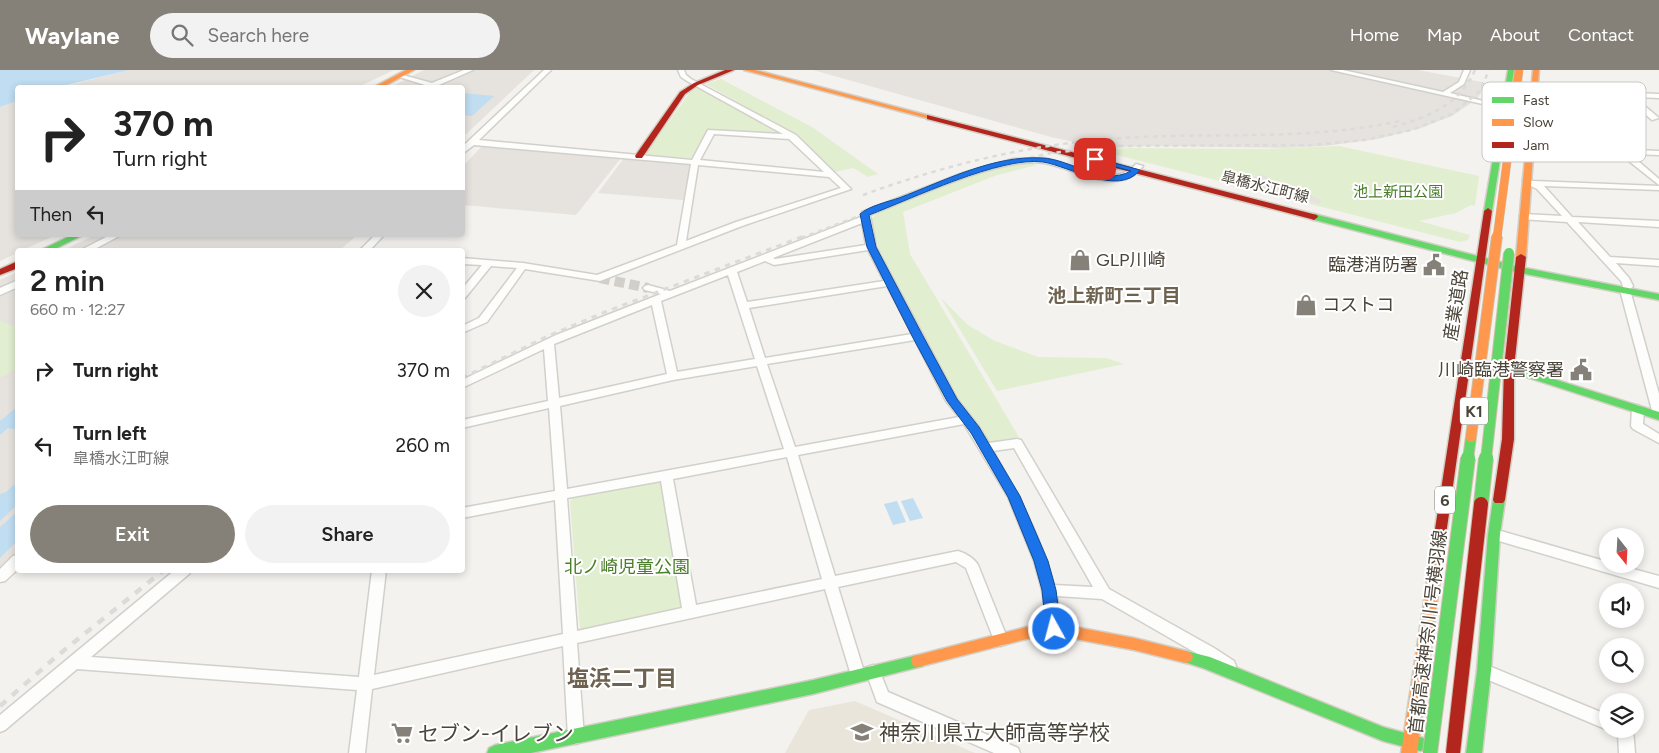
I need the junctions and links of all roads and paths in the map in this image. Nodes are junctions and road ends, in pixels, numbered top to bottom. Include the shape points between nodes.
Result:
1 (411, 70) edge
2 (470, 70) edge
3 (548, 70) edge
4 (682, 70) edge
5 (731, 70) edge
6 (747, 70) edge
7 (762, 70) edge
8 (1334, 70) edge
9 (1467, 70) edge
10 (399, 76) junction
11 (696, 84) junction
12 (381, 85) edge
13 (426, 85) edge
14 (432, 85) edge
15 (1444, 94) junction
16 (1646, 96) edge
17 (1659, 96) edge
18 (1482, 102) edge
19 (1646, 111) edge
20 (1654, 118) dead end
21 (793, 138) junction
22 (472, 142) junction
23 (465, 149) edge
24 (1646, 152) edge
25 (1659, 153) edge
26 (639, 156) junction
27 (695, 162) junction
28 (1496, 162) edge
29 (1507, 162) edge
30 (1522, 162) edge
31 (1529, 162) edge
32 (1635, 162) edge
33 (1138, 168) junction
34 (834, 175) junction
35 (1529, 181) junction
36 (1659, 183) edge
37 (1659, 188) edge
38 (1518, 217) junction
39 (866, 218) junction
40 (1572, 220) junction
41 (1659, 224) edge
42 (74, 237) edge
43 (113, 237) edge
44 (378, 237) edge
45 (1510, 237) dead end
46 (680, 246) junction
47 (872, 247) junction
48 (50, 248) edge
49 (90, 248) edge
50 (367, 248) edge
51 (765, 257) junction
52 (1482, 257) junction
53 (1609, 260) junction
54 (465, 261) edge
55 (1659, 263) edge
56 (488, 264) junction
57 (15, 265) edge
58 (523, 266) junction
59 (1520, 268) junction
60 (731, 269) junction
61 (0, 272) edge
62 (890, 283) junction
63 (15, 284) edge
64 (648, 288) tunnel mouth
65 (1626, 288) junction
66 (1659, 291) edge
67 (0, 292) edge
68 (465, 292) edge
69 (670, 294) junction
70 (1659, 297) edge
71 (656, 300) junction
72 (742, 306) junction
73 (465, 329) edge
74 (918, 336) junction
75 (549, 343) junction
76 (760, 361) junction
77 (1510, 368) junction
78 (1647, 372) junction
79 (1659, 374) edge
80 (673, 376) junction
81 (465, 384) edge
82 (554, 402) junction
83 (1638, 409) junction
84 (1659, 415) edge
85 (966, 420) junction
86 (465, 423) edge
87 (1659, 439) edge
88 (986, 448) junction
89 (791, 452) junction
90 (666, 474) junction
91 (561, 495) junction
92 (465, 512) edge
93 (1494, 534) junction
94 (15, 563) edge
95 (180, 573) edge
96 (379, 573) edge
97 (0, 577) edge
98 (1659, 582) edge
99 (830, 583) junction
100 (1049, 590) junction
101 (1104, 593) junction
102 (690, 612) junction
103 (1054, 629) junction
104 (571, 639) junction
105 (1001, 640) junction
106 (74, 662) junction
107 (1484, 671) junction
108 (866, 674) junction
109 (1245, 678) junction
110 (365, 684) junction
111 (1599, 719) edge
112 (0, 725) edge
113 (576, 737) junction
114 (1626, 738) edge
115 (1410, 741) junction
116 (357, 753) edge
117 (495, 753) edge
118 (1012, 753) edge
119 (1409, 753) edge
120 (1430, 753) edge
121 (1452, 753) edge
122 (1474, 753) edge
123 (1627, 753) edge

1 - 10 main road
2 - 14 street
3 - 22 street
4 - 11 street via 683,76
5 - 11 main road
6 - 33 main road, 皐橋水江町線
7 - 33 main road, 皐橋水江町線
8 - 15 street
9 - 15 street via 1462,83
10 - 12 main road
10 - 13 street
11 - 21 street
11 - 26 main road via 682,93
15 - 18 street
16 - 17 street
19 - 20 street
21 - 27 street via 712,132
21 - 34 street
22 - 23 street
22 - 26 street
24 - 25 street
26 - 27 street
27 - 34 street
27 - 46 street
28 - 52 main road, 産業道路 / 6
29 - 120 main road, 首都高速神奈川1号横羽線 / K1, bridge
30 - 38 main road
31 - 35 main road
32 - 36 street
33 - 39 street via 1124,177 1100,178 1044,160 1013,161 966,175 864,214
33 - 52 main road, 皐橋水江町線
34 - 46 street via 847,189
35 - 37 street
35 - 38 main road
35 - 40 street via 1540,187
38 - 40 street
38 - 59 main road
39 - 47 street
39 - 51 street
40 - 41 street
40 - 53 street
42 - 48 main road
43 - 49 street
44 - 50 street
45 - 121 main road, K1, bridge
46 - 58 street via 598,278
47 - 51 street via 774,262
47 - 62 street
51 - 60 street
52 - 59 main road, 皐橋水江町線
52 - 115 main road, 産業道路 / 6
53 - 55 street
53 - 65 street via 1626,280
54 - 56 street
56 - 58 street
56 - 68 street
57 - 61 main road
58 - 73 street via 483,320
59 - 65 main road, 皐橋水江町線
59 - 77 main road
60 - 69 street
60 - 72 street
62 - 72 street
62 - 74 street
63 - 67 street
64 - 69 street
65 - 66 main road, 皐橋水江町線
65 - 70 main road, 皐橋水江町線
65 - 78 street
69 - 71 street
71 - 75 street
71 - 80 street
72 - 76 street
74 - 76 street
74 - 85 street via 952,401
75 - 81 street
75 - 82 street
76 - 80 street
76 - 89 street
77 - 83 main road
77 - 93 main road via 1508,439
78 - 79 street
78 - 84 street
80 - 82 street
82 - 86 street
82 - 91 street
83 - 84 main road
83 - 87 street via 1637,426
85 - 88 street
85 - 89 street
88 - 100 street via 1014,496 1041,561
88 - 101 street via 1016,443
89 - 90 street
89 - 99 street
90 - 91 street
90 - 102 street
91 - 92 street
91 - 104 street
93 - 98 street
93 - 107 main road
94 - 97 street
95 - 106 street
96 - 110 street
99 - 102 street
99 - 105 street via 958,556 971,565
99 - 108 street
100 - 101 street
100 - 103 street
101 - 109 street via 1208,652
102 - 104 street
103 - 105 main road
103 - 109 main road via 1205,662
104 - 110 street
104 - 113 street
105 - 108 main road
106 - 110 street
106 - 112 street
107 - 111 street
107 - 122 main road
108 - 113 main road
108 - 118 street via 882,697
109 - 115 main road via 1384,734
110 - 116 street
113 - 117 main road
114 - 123 street
115 - 119 main road, 産業道路 / 6
115 - 121 main road

